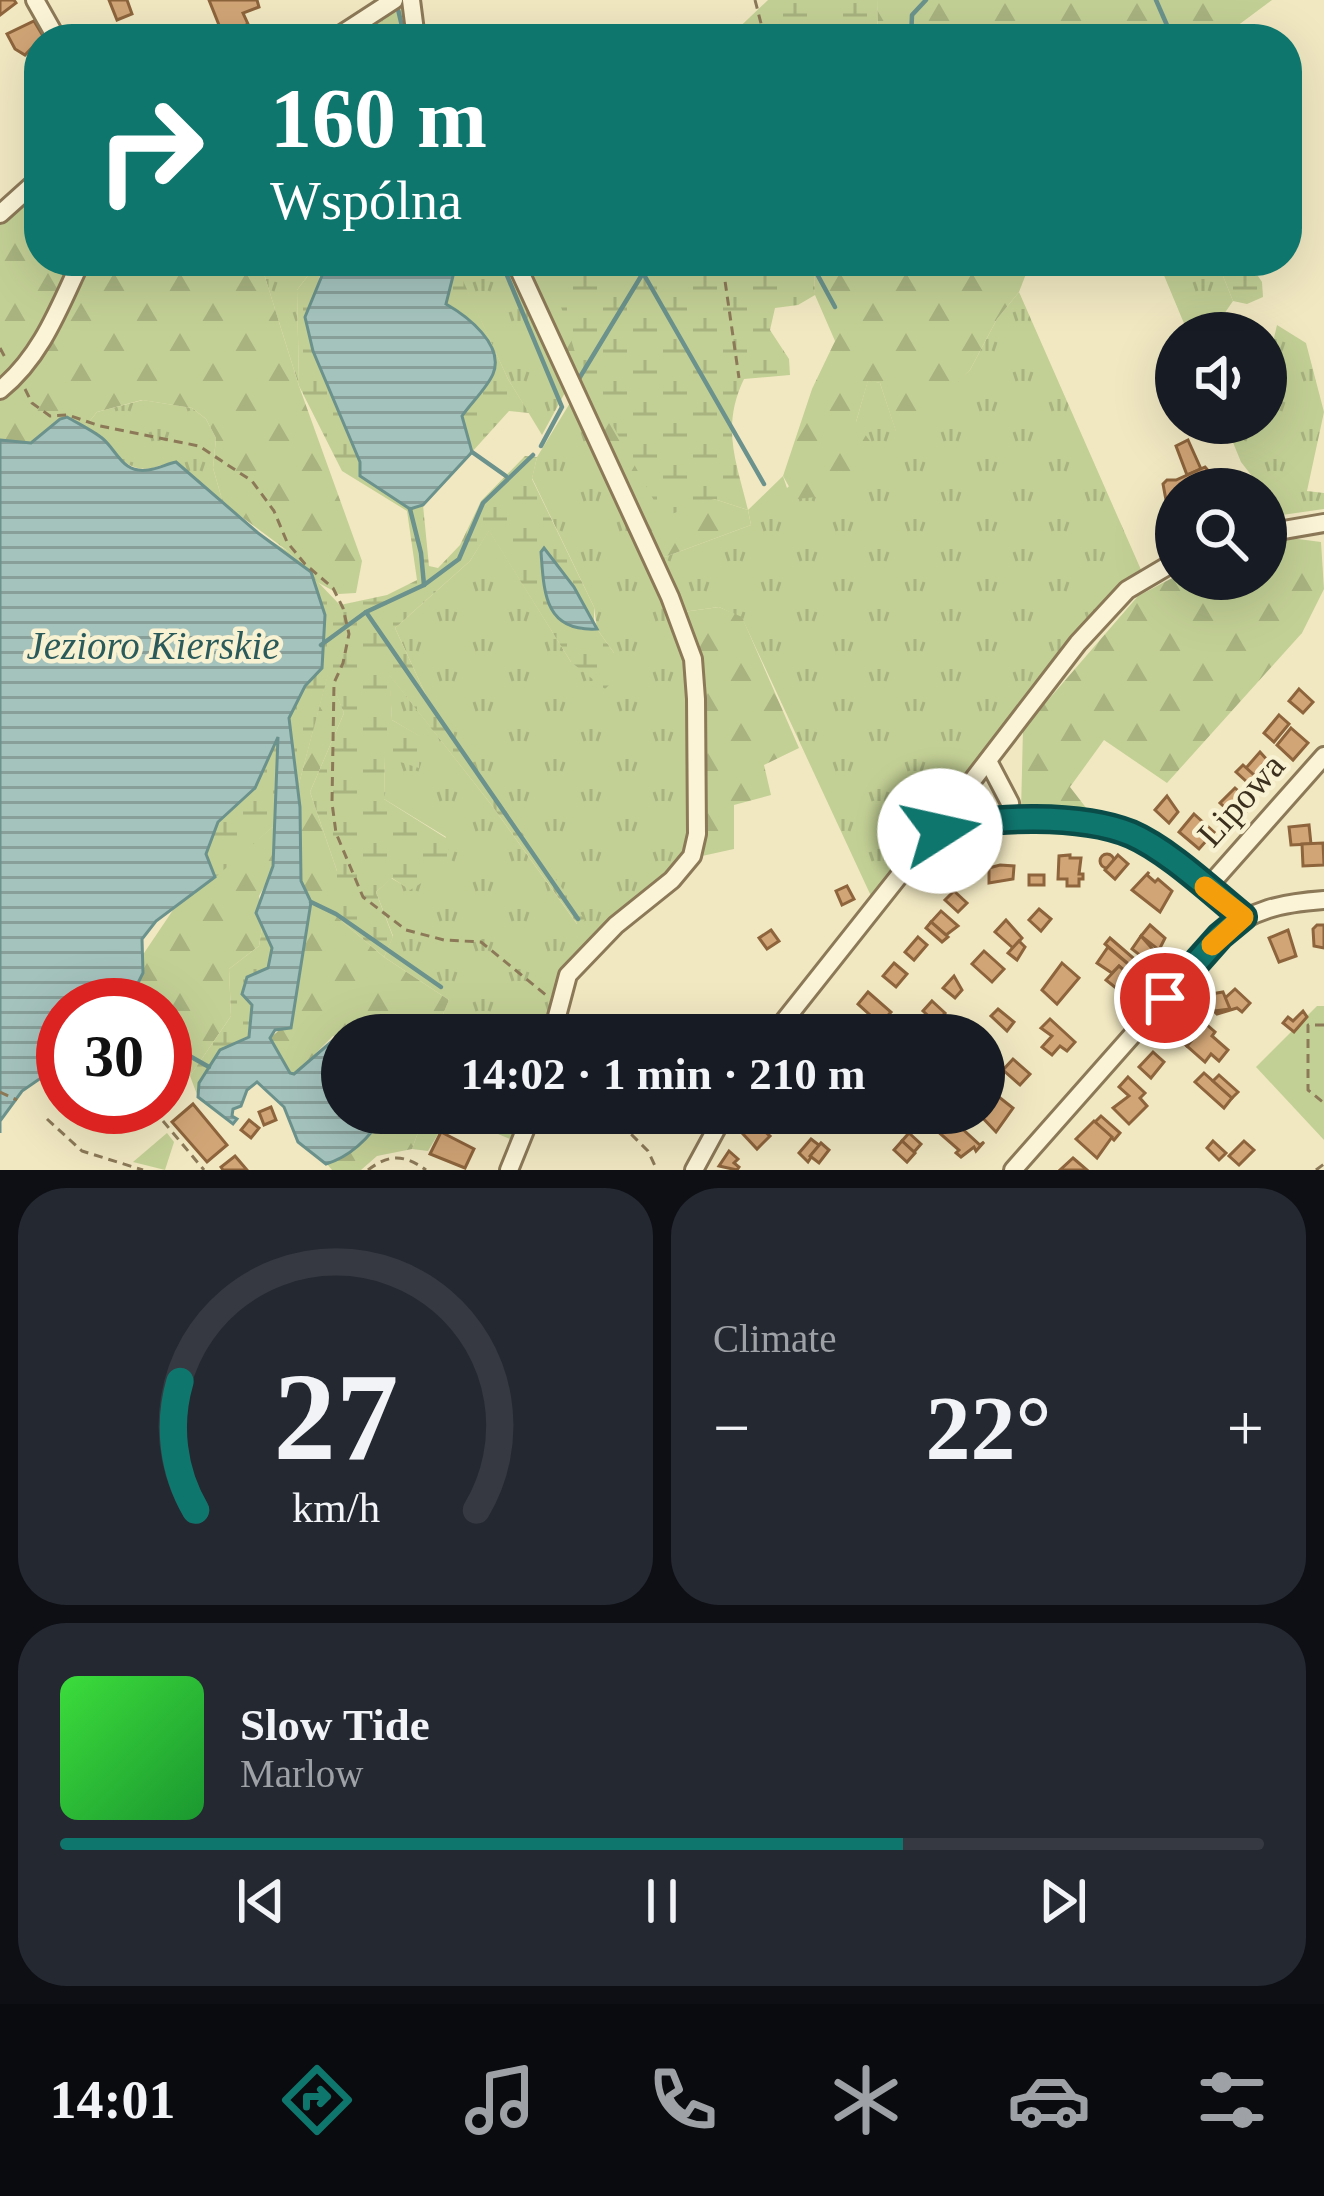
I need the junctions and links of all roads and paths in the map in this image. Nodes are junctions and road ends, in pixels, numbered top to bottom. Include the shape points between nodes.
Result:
1 (394, 0) edge
2 (357, 24) edge
3 (24, 192) edge
4 (0, 214) edge
5 (74, 276) edge
6 (522, 276) edge
7 (724, 276) edge
8 (18, 376) junction
9 (739, 378) dead end
10 (0, 390) edge
11 (1324, 523) edge
12 (1287, 529) edge
13 (1155, 573) edge
14 (1324, 756) edge
15 (988, 761) junction
16 (1012, 820) junction
17 (940, 831) junction
18 (1207, 888) junction
19 (1324, 900) edge
20 (1243, 917) junction
21 (557, 1004) junction
22 (555, 1014) edge
23 (789, 1014) edge
24 (1324, 1025) edge
25 (0, 1092) edge
26 (17, 1100) dead end
27 (1324, 1103) edge
28 (62, 1134) edge
29 (174, 1134) edge
30 (523, 1134) edge
31 (629, 1134) edge
32 (714, 1134) edge
33 (1324, 1164) edge
34 (142, 1170) edge
35 (203, 1170) edge
36 (368, 1170) edge
37 (426, 1170) edge
38 (508, 1170) edge
39 (657, 1170) edge
40 (694, 1170) edge
41 (1013, 1170) edge
42 (1316, 1170) edge

1 - 2 street
3 - 4 street
5 - 8 street
6 - 21 street via 670,597 693,658 696,699 692,856 568,975
7 - 9 path
8 - 10 street
8 - 21 path via 50,416 199,446 251,481 287,542 338,595 344,616 332,803 363,896 406,930 481,942
11 - 12 street
13 - 15 street via 1127,590 1078,643
14 - 18 street, Lipowa
15 - 16 street
15 - 17 street
16 - 17 street
16 - 18 street via 1133,835
17 - 23 street
18 - 20 street
19 - 20 street
20 - 41 street
21 - 22 street
24 - 27 path via 1308,1025 1308,1090
25 - 26 path
28 - 34 path via 76,1147
29 - 35 path
30 - 38 street
31 - 39 path
32 - 40 street
33 - 42 path
36 - 37 path via 401,1156

